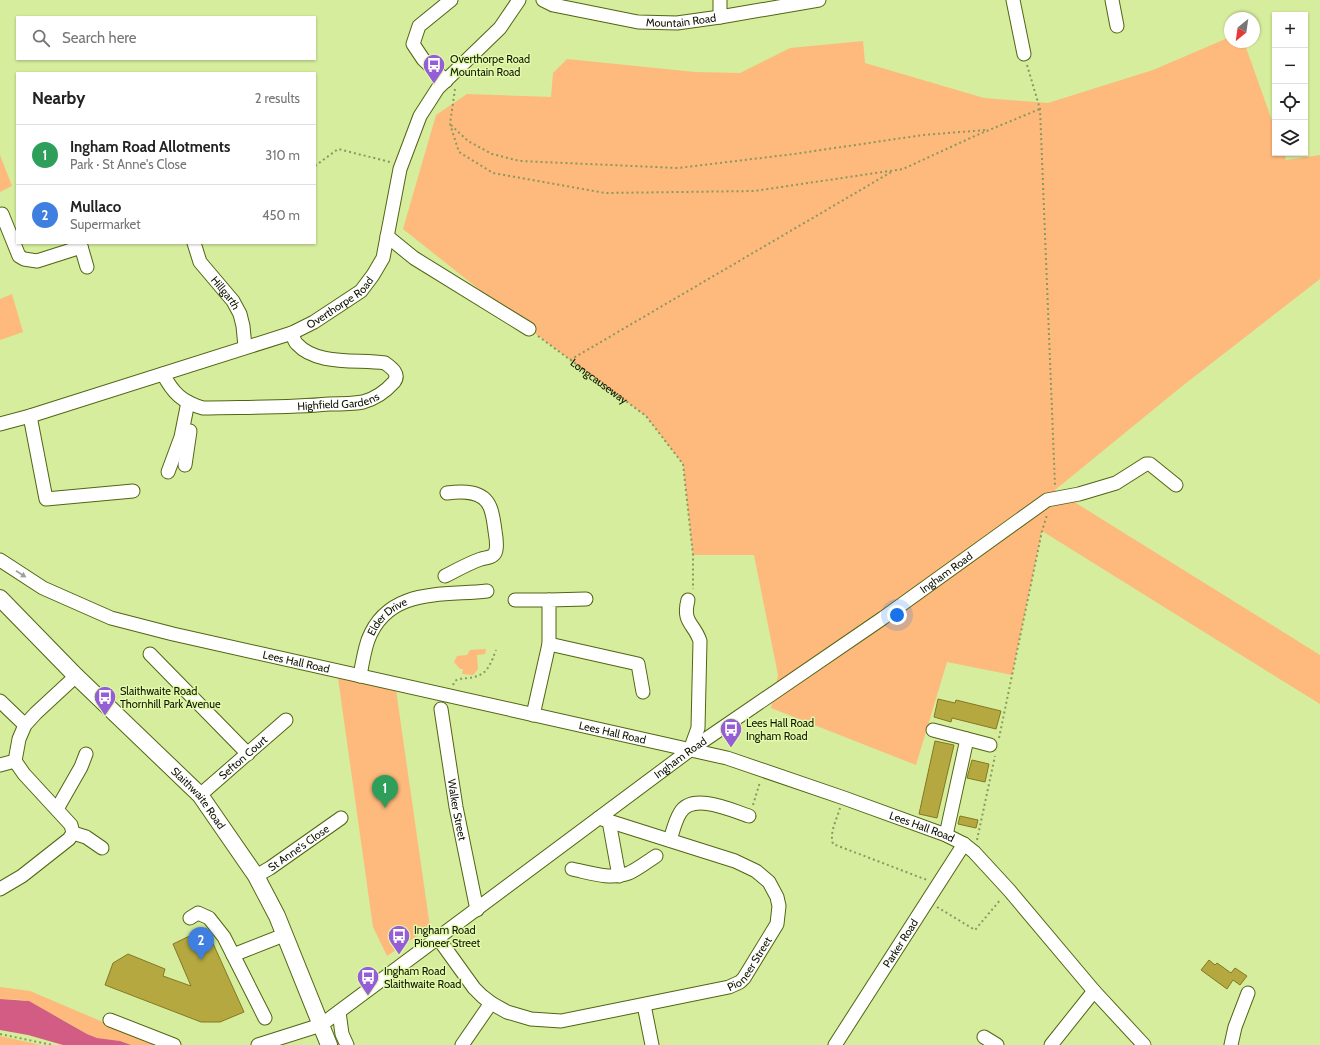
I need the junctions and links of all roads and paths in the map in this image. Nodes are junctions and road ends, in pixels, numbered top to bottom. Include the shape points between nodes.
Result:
1 (451, 0) edge
2 (519, 0) edge
3 (543, 0) edge
4 (720, 0) edge
5 (819, 0) edge
6 (1013, 0) edge
7 (1112, 0) edge
8 (720, 17) junction
9 (1117, 26) dead end
10 (1024, 54) joint
11 (458, 69) junction
12 (446, 81) junction
13 (1040, 109) junction
14 (450, 124) junction
15 (989, 130) junction
16 (316, 165) edge
17 (400, 169) junction
18 (894, 171) junction
19 (2, 214) dead end
20 (387, 236) junction
21 (194, 244) edge
22 (80, 245) edge
23 (87, 267) dead end
24 (529, 329) joint
25 (292, 333) junction
26 (245, 347) junction
27 (570, 360) junction
28 (163, 374) junction
29 (192, 404) junction
30 (30, 416) junction
31 (0, 424) edge
32 (185, 465) dead end
33 (168, 472) dead end
34 (1176, 485) dead end
35 (133, 491) dead end
36 (447, 493) dead end
37 (1050, 499) junction
38 (0, 560) edge
39 (487, 591) dead end
40 (447, 593) junction
41 (0, 598) edge
42 (586, 599) dead end
43 (515, 600) dead end
44 (549, 600) junction
45 (688, 600) joint
46 (549, 644) junction
47 (496, 650) dead end
48 (150, 654) dead end
49 (76, 676) junction
50 (360, 676) junction
51 (643, 692) dead end
52 (450, 696) junction
53 (0, 701) edge
54 (441, 709) dead end
55 (533, 715) junction
56 (286, 720) dead end
57 (25, 725) junction
58 (933, 730) dead end
59 (967, 739) junction
60 (995, 747) junction
61 (690, 750) junction
62 (86, 754) dead end
63 (248, 754) junction
64 (15, 761) junction
65 (0, 765) edge
66 (764, 772) junction
67 (200, 795) junction
68 (844, 798) junction
69 (57, 810) junction
70 (749, 816) joint
71 (341, 818) dead end
72 (604, 820) junction
73 (73, 833) junction
74 (946, 835) junction
75 (670, 840) junction
76 (102, 848) dead end
77 (969, 848) junction
78 (656, 856) dead end
79 (572, 869) dead end
80 (256, 876) junction
81 (619, 876) junction
82 (937, 884) junction
83 (0, 889) edge
84 (1008, 890) junction
85 (926, 901) junction
86 (477, 910) junction
87 (190, 918) dead end
88 (284, 935) junction
89 (438, 938) junction
90 (233, 955) junction
91 (1094, 991) junction
92 (1248, 993) dead end
93 (491, 1003) junction
94 (644, 1005) junction
95 (339, 1012) junction
96 (265, 1018) dead end
97 (110, 1020) dead end
98 (321, 1026) junction
99 (0, 1034) edge
100 (984, 1037) dead end
101 (465, 1040) edge
102 (838, 1044) edge
103 (52, 1045) edge
104 (174, 1045) edge
105 (258, 1045) edge
106 (330, 1045) edge
107 (347, 1045) edge
108 (652, 1045) edge
109 (997, 1045) edge
110 (1051, 1045) edge
111 (1144, 1045) edge
112 (1231, 1045) edge

1 - 12 street via 419,26 413,44
2 - 11 street, Overthorpe Road via 500,28
3 - 8 street, Mountain Road via 553,5 638,22 677,23
4 - 8 street
5 - 8 street, Mountain Road
6 - 10 street
7 - 9 street
10 - 13 path
11 - 12 street, Overthorpe Road
11 - 14 path
12 - 17 street, Overthorpe Road via 438,88 420,116
13 - 15 path
13 - 37 path via 1055,490
14 - 15 path via 468,141 492,154 520,161 678,168 923,135
14 - 18 path via 459,152 492,173 604,193 754,191
15 - 18 path via 904,169
16 - 17 path via 338,149 390,162
17 - 20 street, Overthorpe Road
18 - 27 path
19 - 22 street via 19,256 24,259 37,260
20 - 24 street via 414,258
20 - 25 street, Overthorpe Road via 383,258 361,291 314,322
21 - 26 street, Hillgarth via 200,262 233,301 240,314
22 - 23 street
24 - 27 path, Longcauseway
25 - 26 street, Overthorpe Road
25 - 29 street, Highfield Gardens via 296,343 308,352 324,358 385,363 396,374 396,380 377,396 363,402 203,408
26 - 28 street, Overthorpe Road
27 - 45 path, Longcauseway via 646,416 683,464 693,555 694,588
28 - 29 street via 174,392
28 - 30 street, Overthorpe Road
29 - 32 street
29 - 33 street
30 - 31 street, Overthorpe Road
30 - 35 street via 46,499
34 - 37 street via 1150,464 1146,464 1116,483
36 - 40 street via 464,491 484,499 490,506 497,545 495,553 491,556 444,575
37 - 60 path
37 - 61 street, Ingham Road via 883,618
38 -> 50 street, Lees Hall Road via 43,588 111,618
39 - 40 street, Elder Drive
40 - 50 street, Elder Drive via 415,598 395,607 384,616 369,639
41 - 49 main road, Slaithwaite Road
42 - 44 street
43 - 44 street
44 - 46 street
45 - 61 street via 687,618 700,641 698,728
46 - 51 street via 638,664
46 - 55 street
47 - 52 path via 492,662 480,676 458,679
48 - 63 street
49 - 57 street
49 - 67 main road, Slaithwaite Road
50 - 52 street, Lees Hall Road
52 - 55 street, Lees Hall Road
53 - 57 street
54 - 86 street, Walker Street via 456,807
55 - 61 street, Lees Hall Road
56 - 63 street, Sefton Court
57 - 64 street via 19,739
58 - 59 street
59 - 60 street
59 - 74 street
60 - 77 path
61 - 66 street, Lees Hall Road via 727,758
61 - 72 street, Ingham Road
62 - 69 street
63 - 67 street, Sefton Court
64 - 65 street
64 - 69 street
66 - 68 street, Lees Hall Road
66 - 70 path
67 - 80 main road, Slaithwaite Road
68 - 74 street, Lees Hall Road
68 - 82 path via 832,832 833,844
69 - 73 street via 70,825
70 - 75 street via 715,804 700,802 687,806 680,812
71 - 80 street, St Anne's Close
72 - 75 street, Pioneer Street
72 - 81 street
72 - 86 street, Ingham Road
73 - 76 street via 86,837
73 - 83 street via 69,839 22,876
74 - 77 street, Lees Hall Road
75 - 94 street, Pioneer Street via 736,861 756,871 773,889 777,897 779,915 777,924 740,982 729,987
77 - 82 street, Parker Road
77 - 84 street, Lees Hall Road
78 - 81 street
79 - 81 street
80 - 88 main road, Slaithwaite Road
82 - 85 street, Parker Road
84 - 85 path via 975,930
84 - 91 street, Lees Hall Road
85 - 102 street, Parker Road
86 - 89 street, Ingham Road
87 - 90 street via 198,914 209,918 224,937
88 - 90 street
88 - 98 main road, Slaithwaite Road
89 - 93 street, Pioneer Street via 474,988
89 - 95 street, Ingham Road
90 - 96 street
91 - 110 street
91 - 111 street, Lees Hall Road
92 - 112 street
93 - 94 street, Pioneer Street via 519,1016 550,1021
93 - 101 street
94 - 108 street
95 - 98 street, Ingham Road
95 - 107 street via 342,1034
97 - 104 street
98 - 105 street
98 - 106 main road, Slaithwaite Road
99 - 103 path
100 - 109 street

